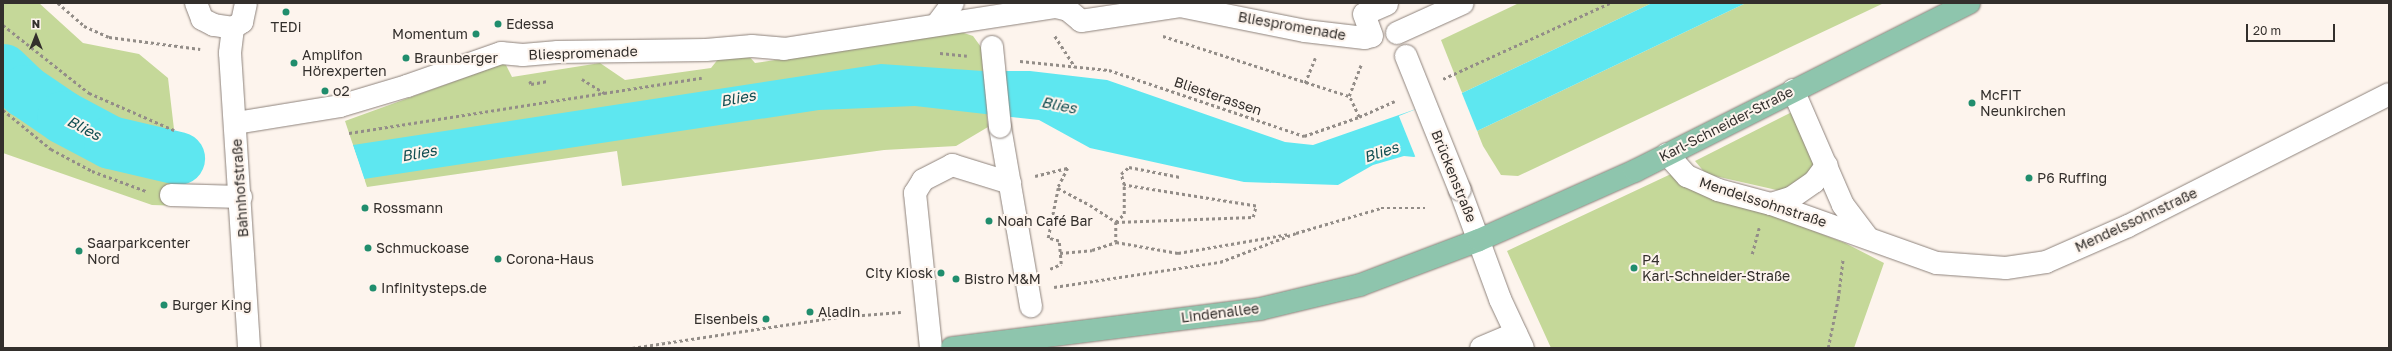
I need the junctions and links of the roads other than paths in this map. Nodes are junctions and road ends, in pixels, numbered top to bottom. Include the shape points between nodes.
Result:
1 (196, 3) edge
2 (246, 3) edge
3 (953, 3) edge
4 (1463, 3) edge
5 (1970, 3) edge
6 (1387, 4) edge
7 (1042, 10) edge
8 (989, 17) junction
9 (937, 24) junction
10 (233, 28) junction
11 (1397, 33) junction
12 (1793, 90) junction
13 (2389, 94) edge
14 (236, 123) junction
15 (1667, 154) junction
16 (1827, 165) junction
17 (1010, 182) junction
18 (171, 195) dead end
19 (241, 197) junction
20 (1771, 204) junction
21 (1868, 238) junction
22 (1479, 240) junction
23 (1031, 306) dead end
24 (1520, 340) edge
25 (1051, 342) edge
26 (249, 348) edge
27 (931, 348) edge
28 (952, 348) edge
29 (1481, 348) edge

1 - 10 street via 202,19 214,25
2 - 10 street, Bahnhofstraße via 242,22
3 - 9 street
4 - 11 street
5 - 12 main road, Karl-Schneider-Straße
6 - 7 street, Bliespromenade via 1364,14 1372,36 1365,38 1305,30 1180,6 1081,21 1068,10 1056,7
6 - 11 street, Brückenstraße
7 - 8 street, Bliespromenade
8 - 9 street, Bliespromenade
8 - 17 street, bridge via 983,52
9 - 14 street, Bliespromenade via 784,49 752,46 706,50 558,52 523,55 501,53 340,106
10 - 14 street, Bahnhofstraße via 230,53
11 - 22 street, Brückenstraße, bridge
12 - 15 main road, Karl-Schneider-Straße
12 - 16 street, Mendelssohnstraße
13 - 21 street, Mendelssohnstraße via 2128,226 2046,262 2006,268 1937,264
14 - 19 street, Bahnhofstraße
15 - 20 street, Mendelssohnstraße via 1687,176 1718,190
15 - 22 main road, Karl-Schneider-Straße via 1542,214
16 - 20 street via 1814,182 1791,198
16 - 21 street, Mendelssohnstraße via 1843,205
17 - 23 street via 1042,276
17 - 27 street via 952,165 923,180 915,193
18 - 19 street
19 - 26 street, Bahnhofstraße
20 - 21 street, Mendelssohnstraße
22 - 24 street, Brückenstraße via 1500,298
22 - 25 main road, Lindenallee via 1360,285 1260,309
24 - 29 street
25 - 28 main road, Lindenallee

